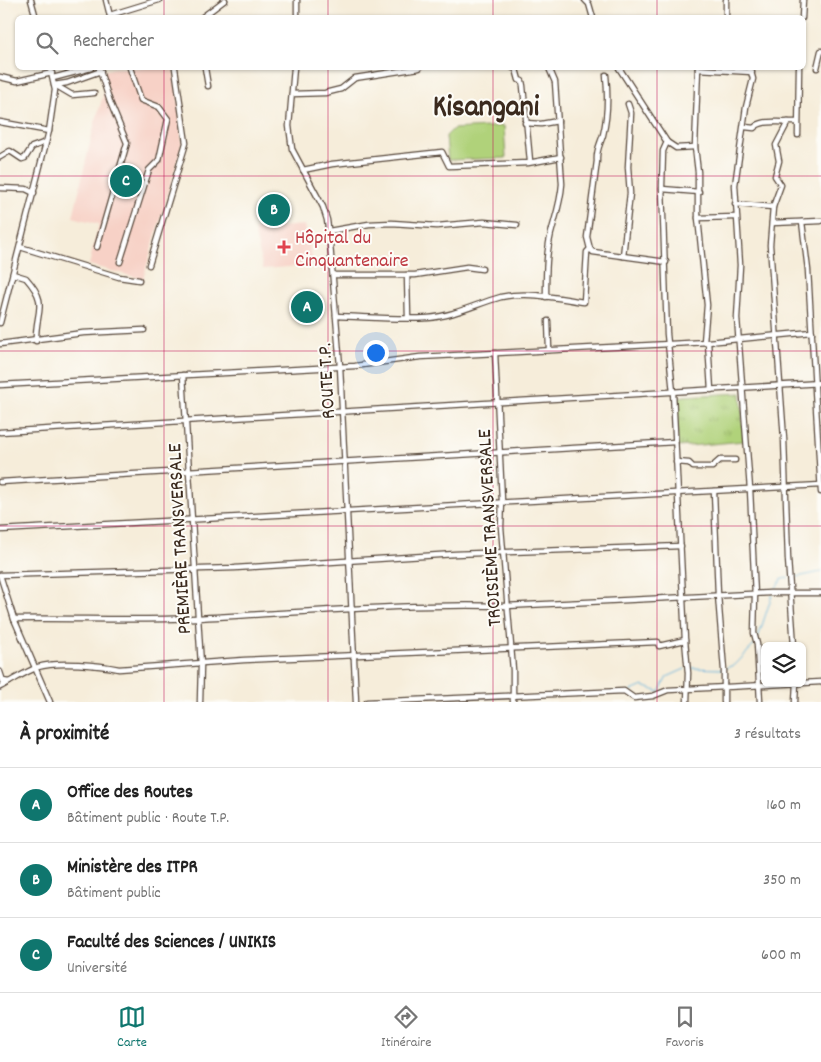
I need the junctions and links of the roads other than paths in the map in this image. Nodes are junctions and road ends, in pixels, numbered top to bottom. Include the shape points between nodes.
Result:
1 (31, 0) edge
2 (106, 0) edge
3 (159, 0) edge
4 (225, 0) edge
5 (297, 0) edge
6 (584, 0) edge
7 (726, 0) edge
8 (803, 0) edge
9 (35, 15) edge
10 (110, 15) edge
11 (113, 15) edge
12 (205, 15) edge
13 (297, 15) edge
14 (592, 15) edge
15 (726, 15) edge
16 (802, 15) edge
17 (821, 51) edge
18 (817, 68) dead end
19 (75, 70) edge
20 (98, 70) edge
21 (100, 70) edge
22 (131, 70) edge
23 (175, 70) edge
24 (205, 70) edge
25 (294, 70) edge
26 (406, 70) edge
27 (516, 70) edge
28 (550, 70) edge
29 (620, 70) edge
30 (698, 70) edge
31 (751, 70) edge
32 (799, 70) edge
33 (51, 73) edge
34 (606, 75) dead end
35 (0, 77) edge
36 (54, 85) junction
37 (208, 86) dead end
38 (94, 93) dead end
39 (292, 94) junction
40 (628, 104) dead end
41 (558, 121) junction
42 (0, 122) edge
43 (788, 122) junction
44 (796, 122) junction
45 (525, 123) junction
46 (745, 126) junction
47 (49, 131) junction
48 (798, 134) dead end
49 (46, 142) junction
50 (667, 142) junction
51 (695, 147) junction
52 (0, 157) edge
53 (560, 157) junction
54 (530, 161) junction
55 (303, 170) junction
56 (0, 188) edge
57 (662, 189) junction
58 (699, 192) junction
59 (34, 193) junction
60 (735, 204) junction
61 (773, 207) junction
62 (736, 217) junction
63 (698, 218) junction
64 (821, 221) edge
65 (802, 222) junction
66 (772, 223) junction
67 (517, 225) dead end
68 (329, 231) junction
69 (97, 246) dead end
70 (20, 247) junction
71 (590, 249) junction
72 (623, 256) junction
73 (120, 262) dead end
74 (666, 262) junction
75 (149, 265) dead end
76 (482, 269) dead end
77 (13, 274) junction
78 (333, 275) junction
79 (407, 275) junction
80 (139, 280) dead end
81 (546, 297) junction
82 (336, 316) junction
83 (408, 318) junction
84 (548, 321) dead end
85 (0, 323) edge
86 (144, 330) dead end
87 (812, 332) junction
88 (775, 335) junction
89 (738, 340) junction
90 (36, 341) junction
91 (706, 342) junction
92 (0, 344) edge
93 (668, 344) junction
94 (549, 350) junction
95 (495, 353) junction
96 (340, 366) junction
97 (183, 375) junction
98 (818, 383) edge
99 (0, 385) edge
100 (780, 386) junction
101 (742, 388) junction
102 (711, 390) junction
103 (673, 392) junction
104 (497, 402) junction
105 (342, 412) junction
106 (186, 421) junction
107 (0, 432) edge
108 (675, 442) junction
109 (499, 453) junction
110 (735, 460) dead end
111 (345, 462) junction
112 (676, 462) junction
113 (188, 471) junction
114 (0, 482) edge
115 (821, 485) edge
116 (784, 488) junction
117 (750, 489) junction
118 (714, 492) junction
119 (821, 492) edge
120 (678, 494) junction
121 (502, 501) junction
122 (348, 511) junction
123 (191, 520) junction
124 (0, 530) edge
125 (681, 546) junction
126 (505, 554) junction
127 (350, 561) junction
128 (193, 568) junction
129 (0, 575) edge
130 (2, 593) edge
131 (821, 593) edge
132 (790, 594) junction
133 (755, 595) junction
134 (718, 596) junction
135 (683, 597) junction
136 (506, 606) junction
137 (353, 609) junction
138 (198, 618) junction
139 (14, 619) junction
140 (685, 640) junction
141 (794, 642) edge
142 (510, 649) junction
143 (354, 656) junction
144 (201, 665) junction
145 (35, 669) junction
146 (0, 672) edge
147 (10, 682) junction
148 (821, 682) edge
149 (806, 683) edge
150 (760, 685) junction
151 (0, 687) edge
152 (724, 687) junction
153 (796, 687) edge
154 (686, 688) junction
155 (513, 696) junction
156 (50, 702) edge
157 (200, 702) edge
158 (356, 702) edge
159 (367, 702) edge
160 (513, 702) edge
161 (687, 702) edge
162 (724, 702) edge
163 (760, 702) edge
164 (796, 702) edge

1 - 9 street
2 - 10 street
3 - 11 street
4 - 12 street
5 - 13 street
6 - 14 street
7 - 15 street
8 - 16 street
17 - 18 street
19 - 33 street
20 - 36 street via 68,83
21 - 69 street via 127,143
22 - 73 street via 141,100 159,107 168,119 159,160 149,170
23 - 75 street via 186,143
24 - 37 street
25 - 39 street, ROUTE T.P.
26 - 39 street via 360,77 341,89 325,93
27 - 45 street via 523,86
28 - 41 street via 555,82
29 - 50 street
30 - 51 street
31 - 46 street via 753,79
32 - 44 street
33 - 35 street via 17,81
33 - 36 street
34 - 71 street via 607,112 603,136 596,152 587,237
36 - 38 street via 72,95
36 - 47 street
39 - 55 street, ROUTE T.P. via 290,137 292,149
40 - 72 street via 631,113 630,193
41 - 45 street
41 - 53 street
42 - 47 street
43 - 44 street
43 - 46 street via 765,122 754,128
43 - 61 street via 776,145 779,161 775,176 781,185
44 - 48 street
45 - 54 street
46 - 60 street via 736,166
47 - 49 street
49 - 52 street via 32,147 26,158 22,159 10,151
49 - 59 street
50 - 51 street via 676,148
50 - 57 street via 663,151
51 - 58 street
53 - 54 street
53 - 81 street via 561,198 550,240
54 - 55 street via 449,166 442,152
55 - 68 street, ROUTE T.P. via 323,207
56 - 59 street via 26,189
57 - 58 street
57 - 74 street
58 - 63 street
59 - 70 street
60 - 61 street
60 - 62 street
61 - 66 street
62 - 63 street
62 - 89 street via 740,265
63 - 91 street
64 - 65 street
65 - 66 street
65 - 87 street
66 - 88 street via 770,245
67 - 68 street via 392,223
68 - 78 street, ROUTE T.P.
70 - 77 street
70 - 80 street
71 - 72 street
71 - 81 street via 587,252 584,302
72 - 74 street
74 - 93 street
76 - 79 street via 467,267
77 - 85 street
77 - 90 street via 26,278 42,304
78 - 79 street
78 - 82 street, ROUTE T.P.
79 - 83 street
81 - 83 street via 502,297 446,316
82 - 83 street
82 - 96 street, ROUTE T.P.
84 - 94 street
86 - 90 street via 83,333
87 - 88 street
87 - 98 street
88 - 89 street
88 - 100 street
89 - 91 street
89 - 101 street
90 - 92 street
91 - 93 street
91 - 102 street
93 - 94 street
93 - 103 street
94 - 95 street
95 - 96 street
95 - 104 street, TROISIÈME TRANSVERSALE
96 - 97 street
96 - 105 street, ROUTE T.P.
97 - 99 street
97 - 106 street, PREMIÈRE TRANSVERSALE
98 - 100 street
98 - 115 street via 817,438
100 - 101 street
100 - 116 street
101 - 102 street
101 - 117 street
102 - 103 street
103 - 104 street
103 - 108 street
104 - 105 street
104 - 109 street, TROISIÈME TRANSVERSALE
105 - 106 street
105 - 111 street, ROUTE T.P.
106 - 107 street
106 - 113 street, PREMIÈRE TRANSVERSALE
108 - 109 street
108 - 112 street
109 - 111 street
109 - 121 street, TROISIÈME TRANSVERSALE
110 - 112 street via 718,460 708,467
111 - 113 street
111 - 122 street, ROUTE T.P.
112 - 120 street
113 - 114 street
113 - 123 street, PREMIÈRE TRANSVERSALE
115 - 116 street
115 - 119 street
116 - 117 street
116 - 132 street
117 - 118 street
117 - 133 street
118 - 120 street
118 - 134 street
120 - 121 street
120 - 125 street
121 - 122 street
121 - 126 street, TROISIÈME TRANSVERSALE
122 - 123 street
122 - 127 street, ROUTE T.P.
123 - 124 street
123 - 128 street, PREMIÈRE TRANSVERSALE
125 - 126 street
125 - 135 street
126 - 127 street
126 - 136 street, TROISIÈME TRANSVERSALE
127 - 128 street
127 - 137 street, ROUTE T.P.
128 - 129 street
128 - 138 street, PREMIÈRE TRANSVERSALE
129 - 130 street
130 - 139 street
131 - 132 street
132 - 133 street
132 - 141 street
133 - 134 street
133 - 150 street via 754,633
134 - 135 street
134 - 152 street
135 - 136 street
135 - 140 street
136 - 137 street via 469,604
136 - 142 street, TROISIÈME TRANSVERSALE
137 - 138 street
137 - 143 street, ROUTE T.P.
138 - 139 street
138 - 144 street, PREMIÈRE TRANSVERSALE
139 - 145 street
140 - 142 street via 659,646 658,642
140 - 154 street
142 - 143 street
142 - 155 street, TROISIÈME TRANSVERSALE
143 - 144 street
143 - 158 street, ROUTE T.P.
144 - 145 street via 119,669 100,665 54,665
144 - 157 street, PREMIÈRE TRANSVERSALE
145 - 147 street
145 - 156 street
146 - 147 street via 4,681
147 - 151 street
148 - 149 street
150 - 152 street
150 - 163 street
152 - 154 street
152 - 162 street
153 - 164 street
154 - 155 street via 634,698 624,691
154 - 161 street
155 - 159 street
155 - 160 street, TROISIÈME TRANSVERSALE

